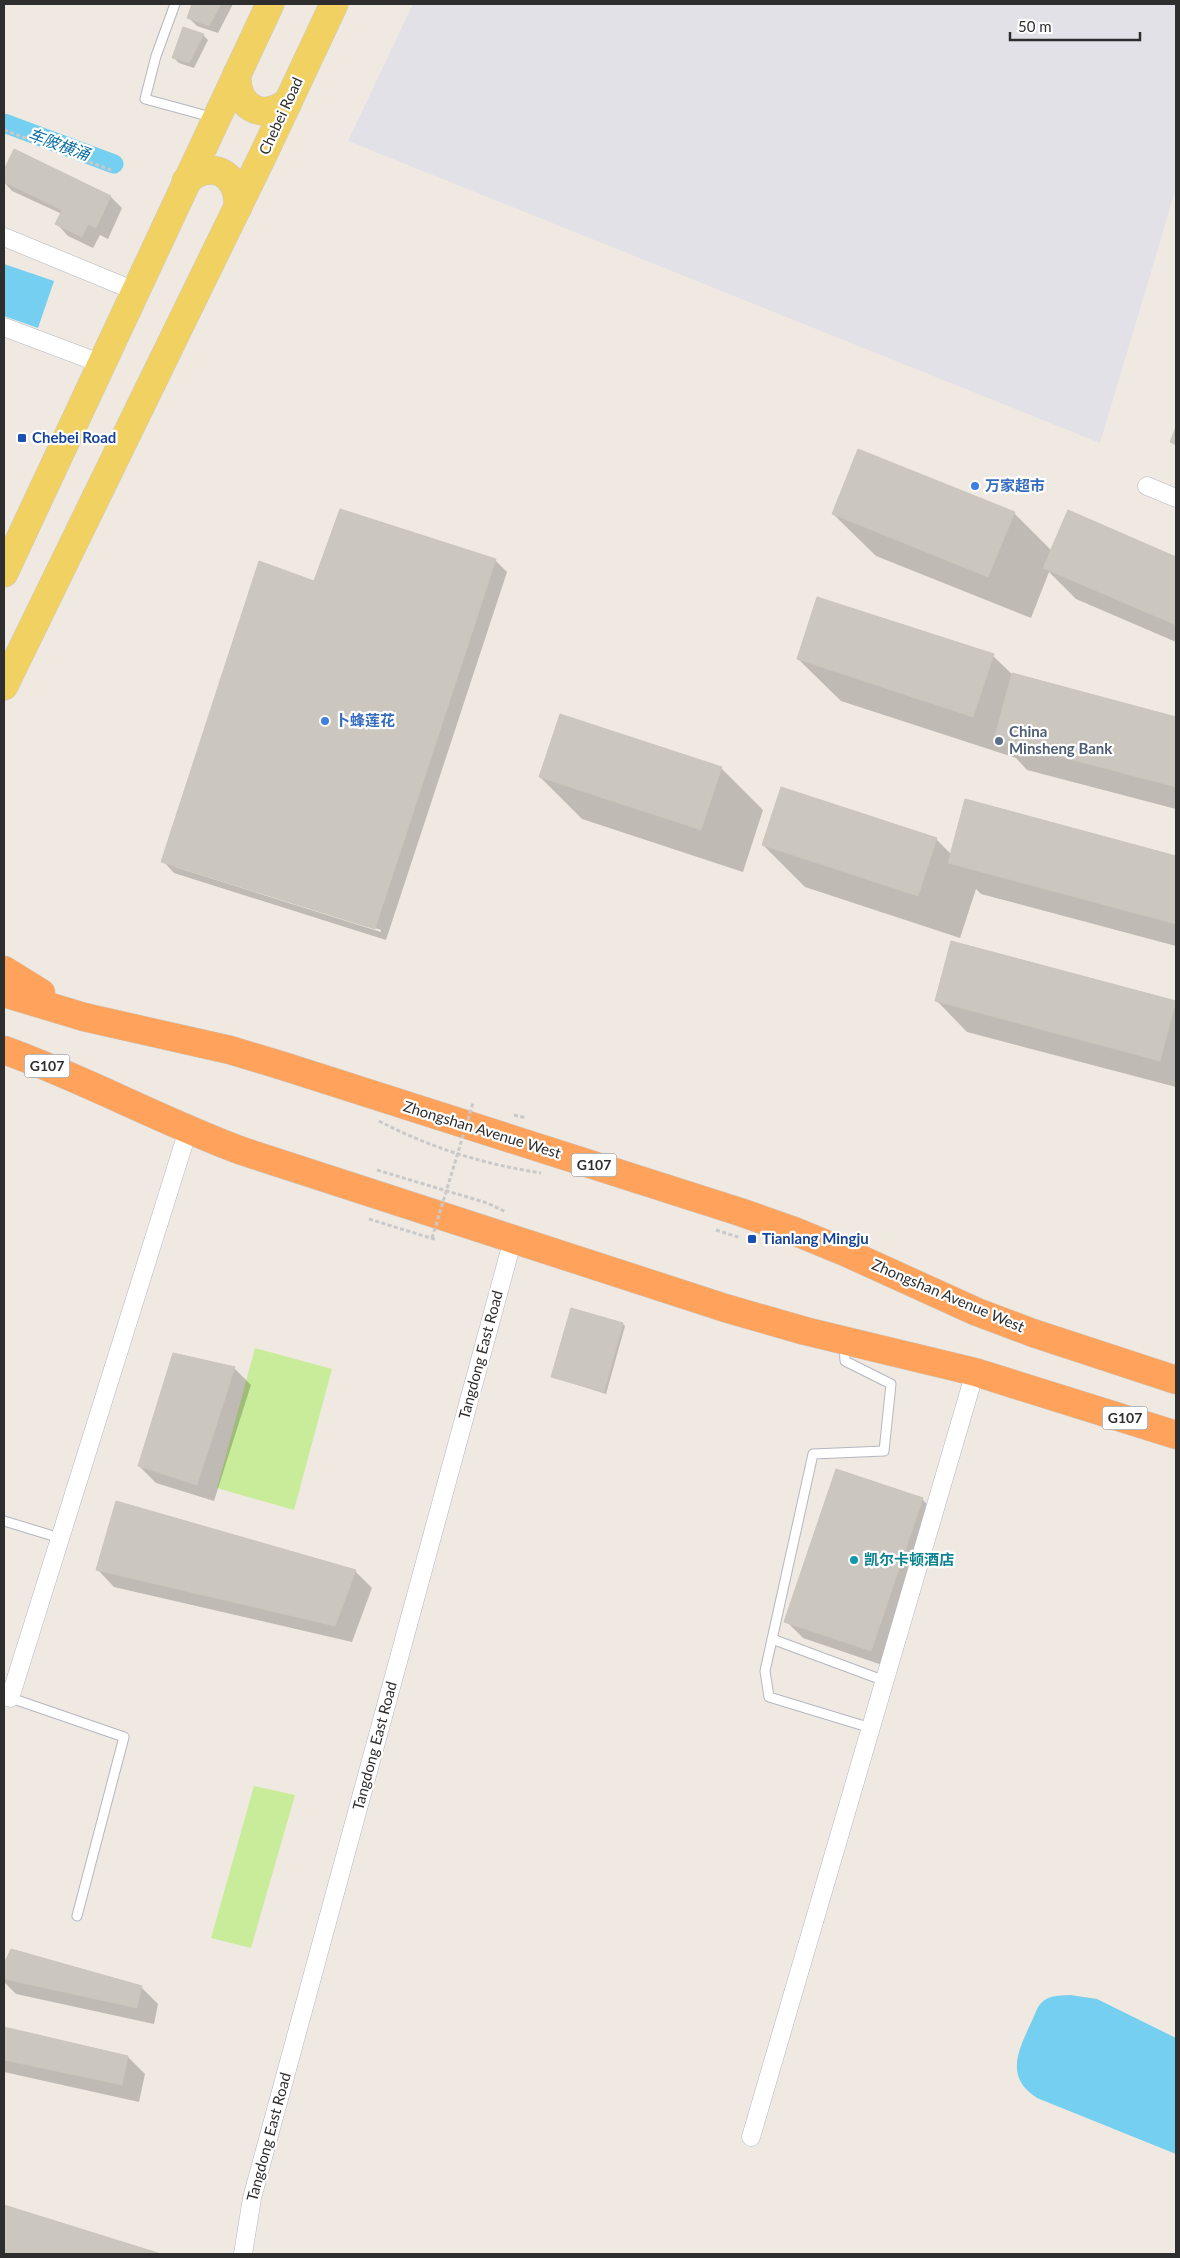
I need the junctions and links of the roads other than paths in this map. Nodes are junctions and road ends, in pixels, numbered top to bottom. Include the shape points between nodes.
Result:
1 (175, 4) edge
2 (270, 4) edge
3 (334, 4) edge
4 (237, 74) junction
5 (288, 102) junction
6 (216, 118) junction
7 (186, 181) junction
8 (238, 206) junction
9 (4, 237) edge
10 (123, 286) dead end
11 (4, 327) edge
12 (89, 359) dead end
13 (1148, 486) dead end
14 (1176, 498) edge
15 (4, 573) edge
16 (4, 686) edge
17 (4, 970) edge
18 (4, 993) edge
19 (84, 1017) junction
20 (4, 1050) edge
21 (4, 1069) edge
22 (90, 1086) junction
23 (188, 1130) junction
24 (511, 1226) junction
25 (844, 1340) junction
26 (975, 1372) junction
27 (1176, 1380) edge
28 (1176, 1435) edge
29 (4, 1521) edge
30 (60, 1538) junction
31 (772, 1639) junction
32 (884, 1681) junction
33 (7, 1697) edge
34 (871, 1728) junction
35 (77, 1916) dead end
36 (751, 2137) dead end
37 (243, 2254) edge

1 - 6 lane via 145,99
2 - 4 main road
3 - 5 main road, Chebei Road
4 - 5 main road via 239,95 252,109 271,111
4 - 6 main road
5 - 8 main road, Chebei Road
6 - 7 main road
7 - 8 main road via 204,170 222,172 236,187
7 - 15 main road
8 - 16 main road, Chebei Road
9 - 10 street
11 - 12 street
13 - 14 street
17 - 19 highway
18 - 19 highway, Zhongshan Avenue West / G107
19 - 27 highway, Zhongshan Avenue West / G107 via 274,1063 730,1209 802,1234 977,1312
20 - 22 highway, G107
21 - 22 highway via 40,1073
22 - 23 highway, G107
23 - 24 highway, G107 via 242,1151
23 - 30 street
24 - 25 highway, G107 via 725,1308
24 - 37 street, Tangdong East Road via 252,2198
25 - 26 highway, G107
25 - 31 lane via 845,1361 891,1384 884,1451 813,1454
26 - 28 highway, G107
26 - 32 street
29 - 30 lane
30 - 33 street
31 - 32 lane
31 - 34 lane via 764,1671 769,1697
32 - 34 street
33 - 35 lane via 124,1737
34 - 36 street

